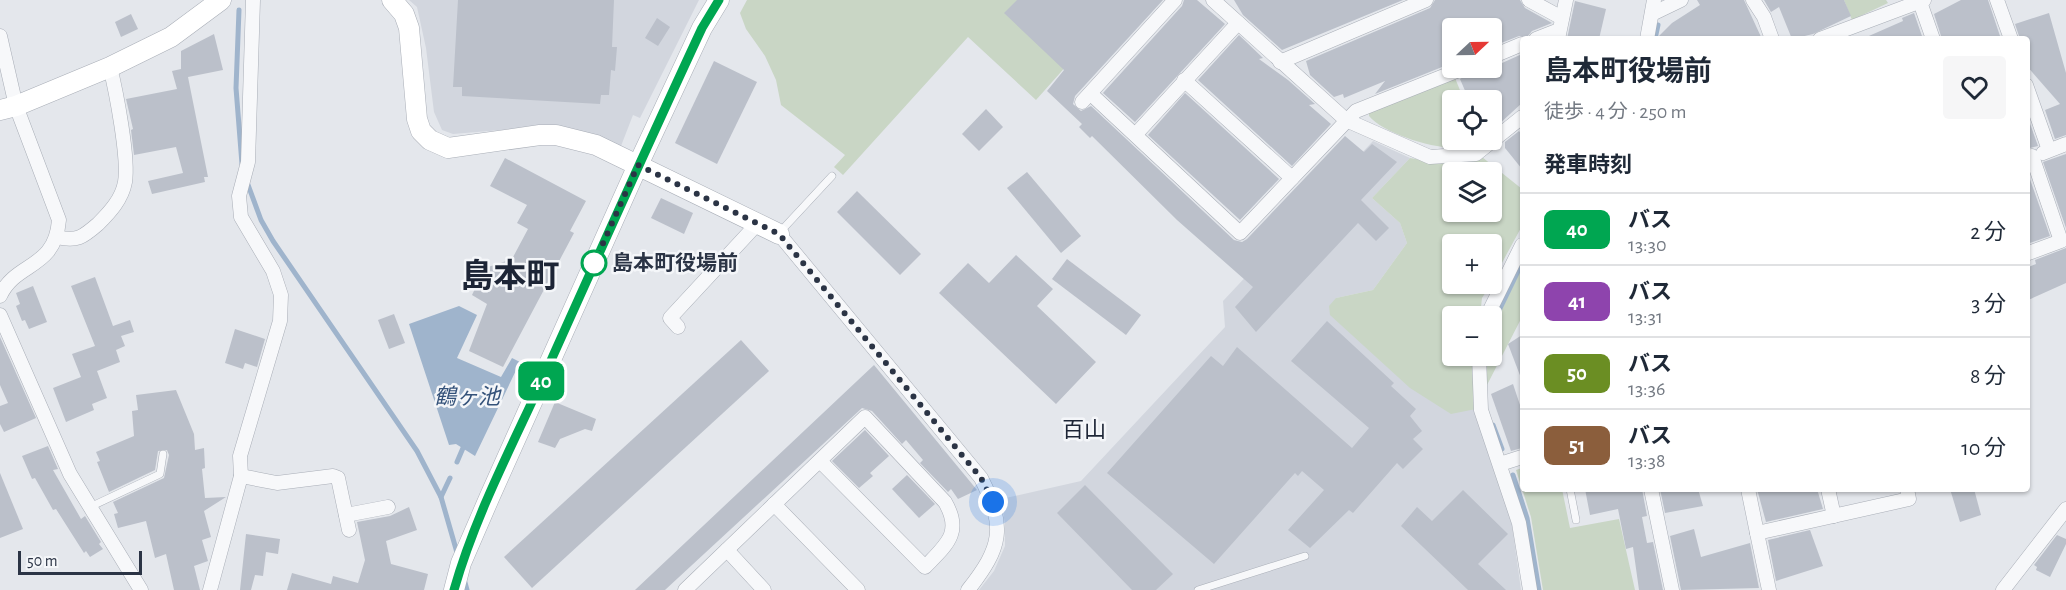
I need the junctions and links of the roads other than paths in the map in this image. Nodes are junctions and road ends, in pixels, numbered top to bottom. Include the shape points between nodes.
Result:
1 (221, 0) edge
2 (253, 0) edge
3 (392, 0) edge
4 (719, 0) edge
5 (1175, 0) edge
6 (1214, 0) edge
7 (1426, 0) edge
8 (1529, 0) edge
9 (1566, 0) edge
10 (1681, 0) edge
11 (1753, 0) edge
12 (1997, 0) edge
13 (1922, 1) edge
14 (1653, 7) edge
15 (1238, 23) junction
16 (1560, 29) edge
17 (1857, 33) edge
18 (0, 36) edge
19 (1543, 36) edge
20 (1648, 36) edge
21 (1771, 36) edge
22 (1838, 36) edge
23 (1932, 36) edge
24 (2010, 36) edge
25 (1520, 45) edge
26 (1502, 52) edge
27 (1280, 62) junction
28 (110, 67) junction
29 (1442, 77) edge
30 (1184, 80) junction
31 (2030, 96) edge
32 (8, 108) edge
33 (1520, 119) edge
34 (1346, 120) junction
35 (1136, 134) junction
36 (2066, 144) edge
37 (2049, 150) junction
38 (2030, 157) edge
39 (638, 165) junction
40 (832, 176) dead end
41 (1292, 178) junction
42 (758, 223) junction
43 (779, 234) junction
44 (57, 237) junction
45 (1520, 249) edge
46 (2030, 253) edge
47 (0, 296) edge
48 (1492, 306) edge
49 (669, 318) dead end
50 (1, 320) edge
51 (1479, 366) edge
52 (163, 454) dead end
53 (1520, 458) edge
54 (820, 461) junction
55 (1500, 464) junction
56 (241, 476) junction
57 (1571, 492) edge
58 (1652, 492) edge
59 (1749, 492) edge
60 (1829, 492) edge
61 (1908, 492) edge
62 (774, 504) junction
63 (90, 507) junction
64 (388, 507) dead end
65 (2066, 509) edge
66 (346, 515) junction
67 (1834, 516) junction
68 (1576, 520) dead end
69 (349, 530) dead end
70 (1757, 533) junction
71 (727, 550) junction
72 (1305, 556) dead end
73 (141, 590) edge
74 (210, 590) edge
75 (454, 590) edge
76 (685, 590) edge
77 (765, 590) edge
78 (858, 590) edge
79 (968, 590) edge
80 (1198, 590) edge
81 (1530, 590) edge
82 (1672, 590) edge
83 (1769, 590) edge
84 (2002, 590) edge

1 - 28 street via 171,37
2 - 56 street via 247,168 240,183 241,217 273,271 281,296 280,321 240,456
3 - 39 street via 409,28 417,119 430,140 448,147 556,135 596,145
4 - 39 street
5 - 35 street via 1087,98
6 - 15 street
7 - 27 street
8 - 16 street
9 - 16 street
10 - 14 street
11 - 21 street
12 - 24 street
13 - 17 street
13 - 23 street
14 - 20 street
15 - 27 street
15 - 30 street
16 - 19 street
17 - 22 street
18 - 32 street
25 - 26 street
27 - 34 street
28 - 32 street
28 - 44 street via 125,182 118,201 82,238
29 - 34 street via 1356,111
30 - 35 street
30 - 41 street
31 - 37 street
32 - 44 street via 53,201 59,220
33 - 34 street via 1476,154 1430,157
34 - 41 street
35 - 41 street via 1240,233
36 - 37 street
37 - 38 street
38 - 46 street via 2061,241
39 - 42 street
39 - 75 street via 490,496 461,563
40 - 43 lane
42 - 43 street
42 - 49 street
43 - 79 street via 981,478 993,502 998,531 991,562
44 - 47 street via 48,254 8,283
45 - 48 street
50 - 63 street via 70,474
51 - 55 street via 1481,410
52 - 63 lane via 160,474
53 - 55 street
54 - 54 street via 866,417 945,502 953,530 949,543 925,567
54 - 62 street
55 - 81 street via 1519,523
56 - 66 street via 277,483 333,476 341,482
56 - 74 street
57 - 68 lane
58 - 82 street
59 - 70 street
60 - 67 street
61 - 67 street via 1909,499
62 - 71 street
62 - 78 street
63 - 73 street
64 - 66 street
65 - 84 street
66 - 69 street
67 - 70 street
70 - 83 street
71 - 76 street
71 - 77 street
72 - 80 lane

